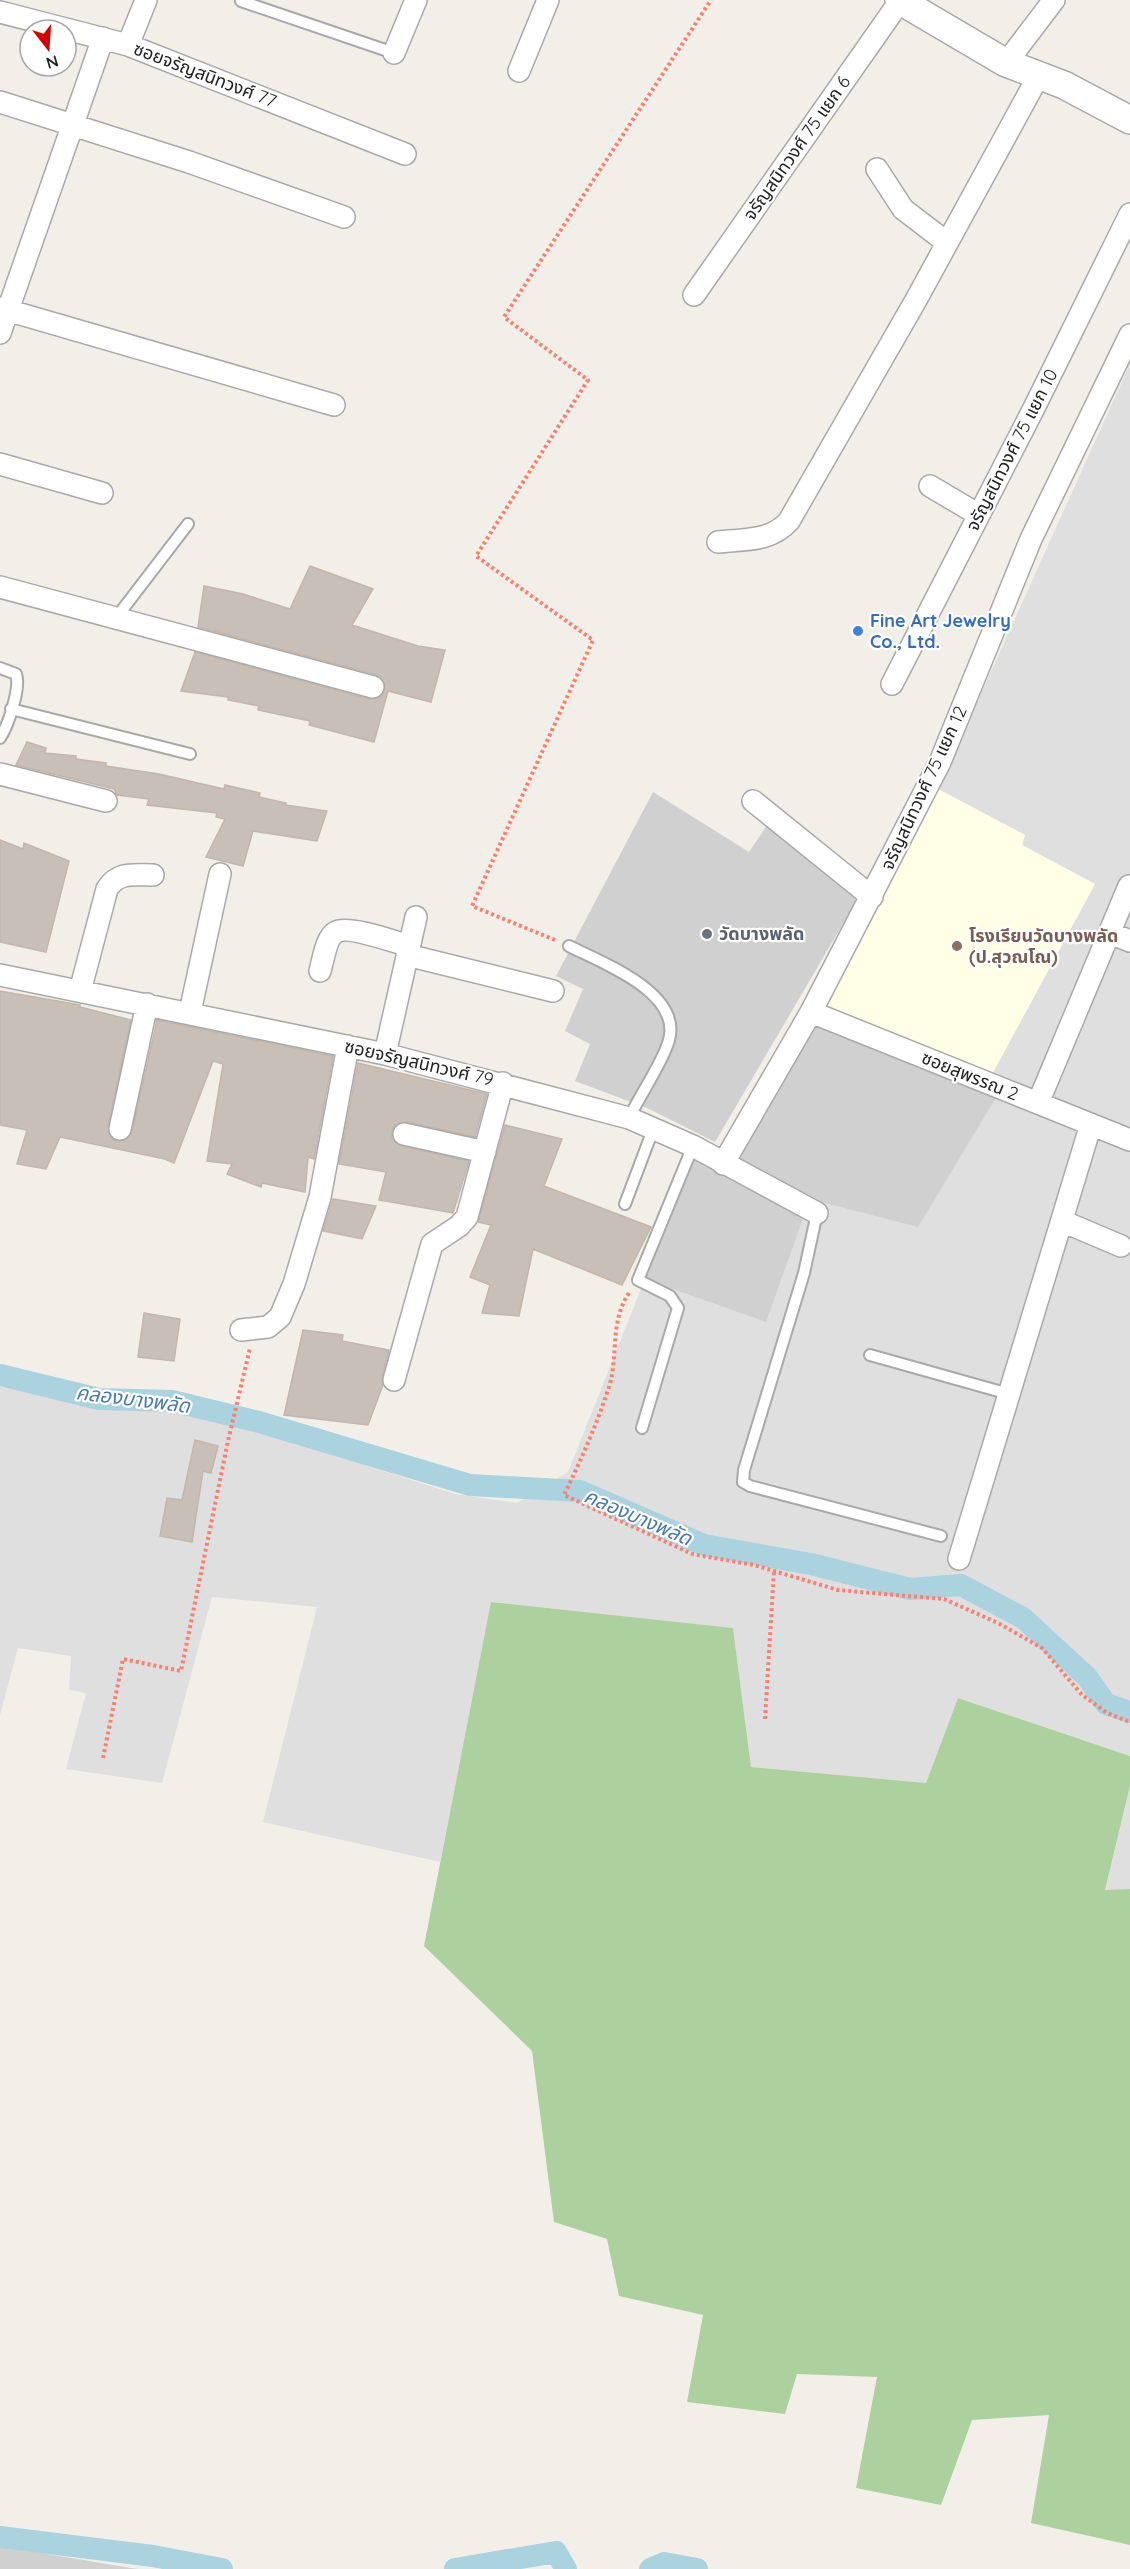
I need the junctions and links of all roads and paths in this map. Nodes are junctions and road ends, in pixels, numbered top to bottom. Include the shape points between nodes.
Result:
1 (146, 0) edge
2 (416, 0) edge
3 (548, 0) edge
4 (711, 0) edge
5 (900, 0) edge
6 (1054, 0) edge
7 (241, 1) edge
8 (0, 12) edge
9 (103, 38) junction
10 (128, 45) junction
11 (394, 53) joint
12 (1006, 63) junction
13 (519, 71) dead end
14 (1039, 75) junction
15 (0, 102) edge
16 (1130, 120) edge
17 (74, 123) junction
18 (405, 154) dead end
19 (877, 169) dead end
20 (1130, 214) edge
21 (344, 217) dead end
22 (946, 242) junction
23 (694, 295) dead end
24 (4, 309) edge
25 (0, 333) edge
26 (1130, 335) edge
27 (334, 405) dead end
28 (0, 464) edge
29 (930, 486) dead end
30 (102, 493) dead end
31 (980, 515) junction
32 (188, 524) dead end
33 (718, 542) dead end
34 (0, 587) edge
35 (116, 618) junction
36 (0, 668) edge
37 (892, 684) dead end
38 (374, 687) dead end
39 (11, 709) junction
40 (0, 738) edge
41 (190, 754) dead end
42 (0, 774) edge
43 (105, 801) dead end
44 (753, 801) dead end
45 (220, 874) dead end
46 (153, 875) dead end
47 (1129, 886) edge
48 (872, 897) junction
49 (416, 917) dead end
50 (1120, 937) edge
51 (569, 946) joint
52 (408, 950) junction
53 (320, 971) dead end
54 (0, 975) edge
55 (80, 991) junction
56 (553, 991) dead end
57 (147, 1004) junction
58 (190, 1012) junction
59 (811, 1012) junction
60 (348, 1046) junction
61 (385, 1054) junction
62 (502, 1083) junction
63 (1038, 1103) junction
64 (629, 1118) junction
65 (1091, 1124) junction
66 (654, 1127) junction
67 (120, 1129) dead end
68 (404, 1134) dead end
69 (1130, 1140) edge
70 (693, 1146) junction
71 (485, 1152) junction
72 (723, 1164) junction
73 (625, 1204) dead end
74 (817, 1213) joint
75 (1062, 1221) junction
76 (1121, 1246) dead end
77 (638, 1280) junction
78 (247, 1330) joint
79 (870, 1354) dead end
80 (394, 1380) dead end
81 (1010, 1394) junction
82 (642, 1428) dead end
83 (941, 1536) dead end
84 (959, 1559) dead end
85 (774, 1571) junction
86 (765, 1719) dead end
87 (1130, 1722) edge
88 (103, 1758) dead end

1 - 10 street
2 - 11 street
3 - 13 street
4 - 51 path via 504,317 588,380 476,556 593,640 472,906
5 - 12 street
5 - 23 street, จรัญสนิทวงศ์ 75 แยก 6
6 - 12 street
7 - 11 lane
8 - 9 street, ซอยจรัญสนิทวงศ์ 77
9 - 10 street, ซอยจรัญสนิทวงศ์ 77
9 - 17 street
10 - 18 street, ซอยจรัญสนิทวงศ์ 77
12 - 14 street
14 - 16 street
14 - 22 street
15 - 17 street
17 - 21 street
17 - 24 street
19 - 22 street via 903,209
20 - 31 street, จรัญสนิทวงศ์ 75 แยก 10
22 - 33 street via 789,521 778,532 765,536
24 - 25 street
24 - 27 street
26 - 48 street, จรัญสนิทวงศ์ 75 แยก 12 via 1031,539 940,762
28 - 30 street
29 - 31 street
31 - 37 street, จรัญสนิทวงศ์ 75 แยก 10
32 - 35 lane
34 - 35 street
35 - 38 street
36 - 39 lane via 16,674 18,680
39 - 40 lane
39 - 41 lane
42 - 43 street
44 - 48 street
45 - 58 street
46 - 55 street via 125,874 112,881
47 - 50 street
48 - 59 street, จรัญสนิทวงศ์ 75 แยก 12
49 - 52 street
50 - 63 street
51 - 64 lane via 644,986 663,1004 670,1022 669,1039
52 - 53 street via 347,929 330,938
52 - 56 street
52 - 61 street
54 - 55 street, ซอยจรัญสนิทวงศ์ 79
55 - 57 street, ซอยจรัญสนิทวงศ์ 79
57 - 58 street, ซอยจรัญสนิทวงศ์ 79
57 - 67 street
58 - 60 street, ซอยจรัญสนิทวงศ์ 79
59 - 63 street, ซอยสุพรรณ 2
59 - 72 street, จรัญสนิทวงศ์ 75 แยก 12
60 - 61 street, ซอยจรัญสนิทวงศ์ 79
60 - 78 street via 320,1197 294,1284 280,1317 268,1327
61 - 62 street, ซอยจรัญสนิทวงศ์ 79
62 - 64 street, ซอยจรัญสนิทวงศ์ 79
62 - 71 street
63 - 65 street, ซอยสุพรรณ 2
64 - 66 street, ซอยจรัญสนิทวงศ์ 79
65 - 69 street, ซอยสุพรรณ 2
65 - 75 street
66 - 70 street, ซอยจรัญสนิทวงศ์ 79
66 - 73 lane
68 - 71 street
70 - 72 street, ซอยจรัญสนิทวงศ์ 79
70 - 77 lane
71 - 80 street via 467,1216 432,1244
72 - 74 street, ซอยจรัญสนิทวงศ์ 79
74 - 83 lane via 804,1273 743,1482
75 - 76 street
75 - 81 street
77 - 82 lane via 670,1296 678,1308
77 - 85 path via 625,1299 615,1327 610,1385 564,1495 692,1554
78 - 88 path via 240,1399 181,1671 123,1659
79 - 81 lane
81 - 84 street
85 - 86 path
85 - 87 path via 838,1590 944,1599 1041,1648 1082,1695 1107,1713

